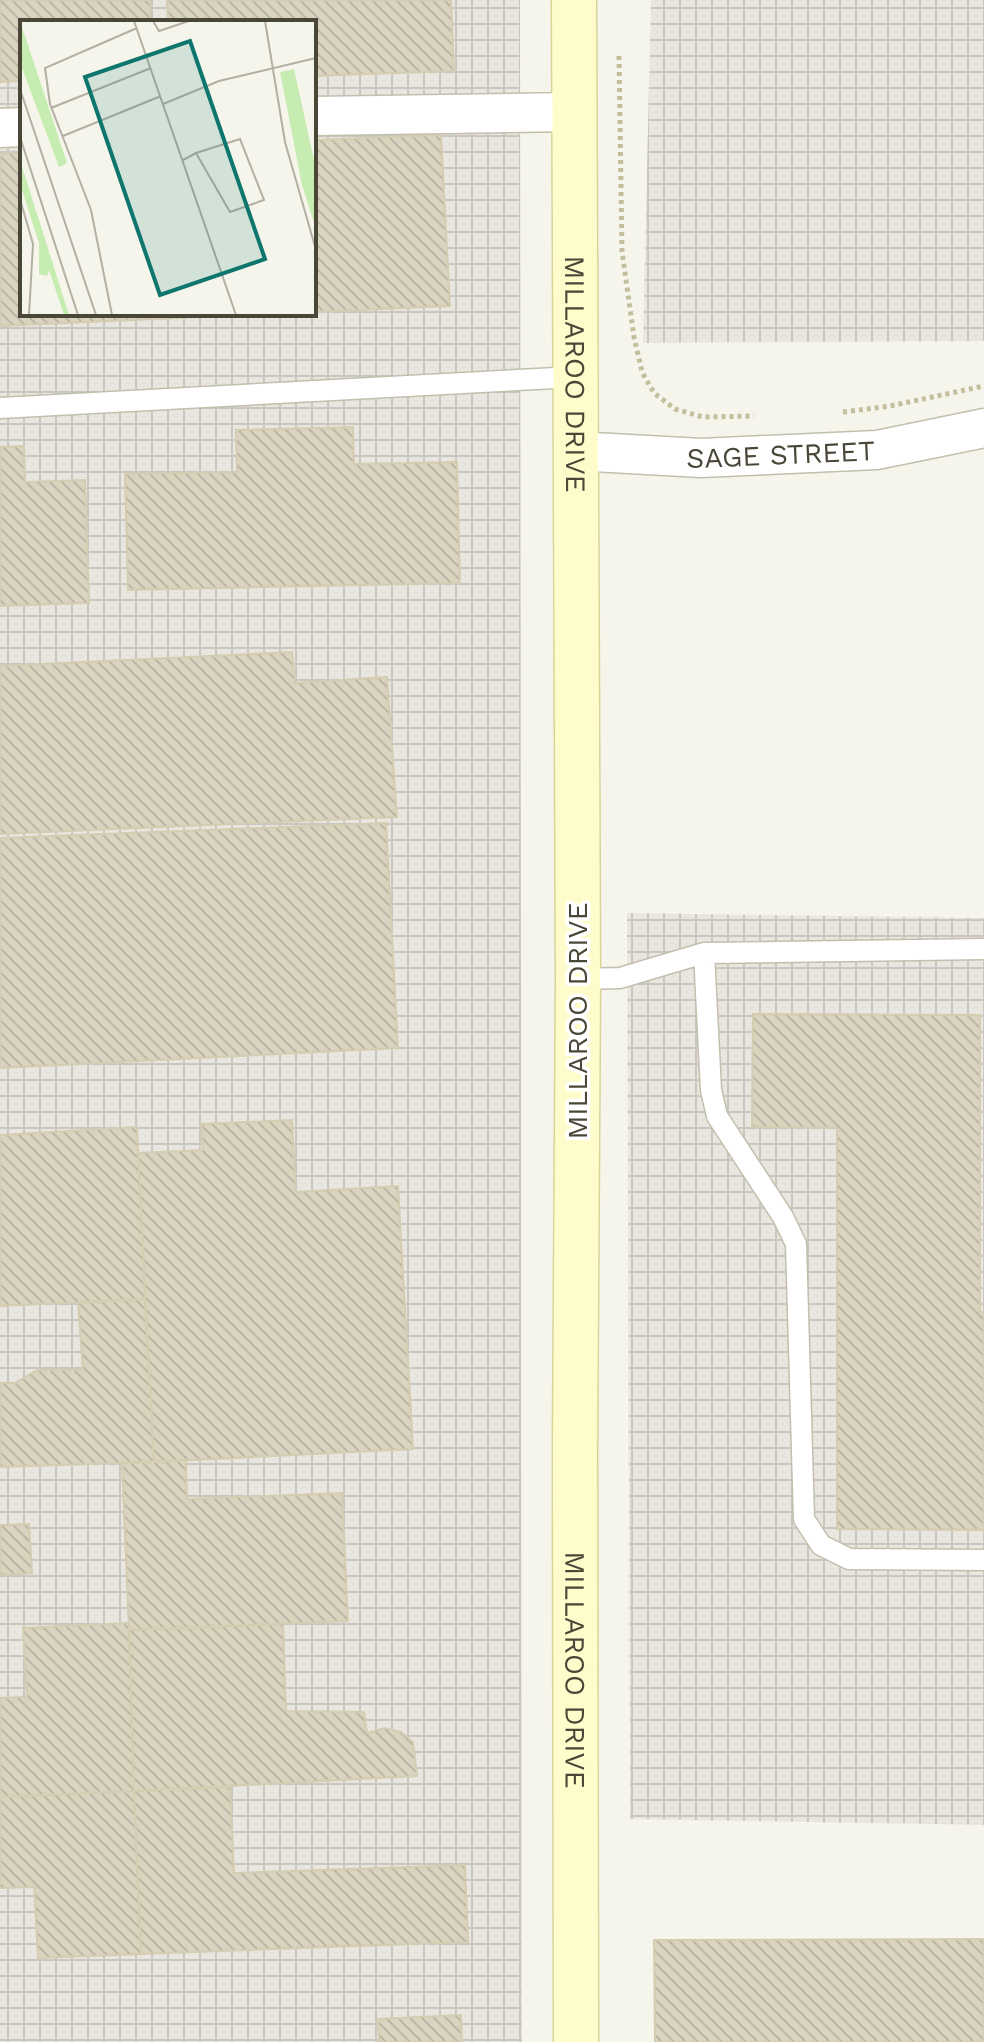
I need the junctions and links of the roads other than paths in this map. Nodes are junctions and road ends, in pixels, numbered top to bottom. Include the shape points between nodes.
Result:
1 (574, 0) edge
2 (574, 112) junction
3 (316, 116) edge
4 (20, 127) edge
5 (0, 128) edge
6 (574, 377) junction
7 (0, 408) edge
8 (984, 428) edge
9 (575, 451) junction
10 (984, 949) edge
11 (704, 953) junction
12 (578, 979) junction
13 (984, 1560) edge
14 (576, 2042) edge

1 - 2 street, MILLAROO DRIVE
2 - 3 street
2 - 6 street, MILLAROO DRIVE
4 - 5 street
6 - 7 lane
6 - 9 street, MILLAROO DRIVE
8 - 9 street, SAGE STREET via 877,450 701,458
9 - 12 street, MILLAROO DRIVE
10 - 11 lane
11 - 12 lane via 620,978
11 - 13 lane via 717,1116 796,1244 804,1519 821,1545 849,1559
12 - 14 street, MILLAROO DRIVE

